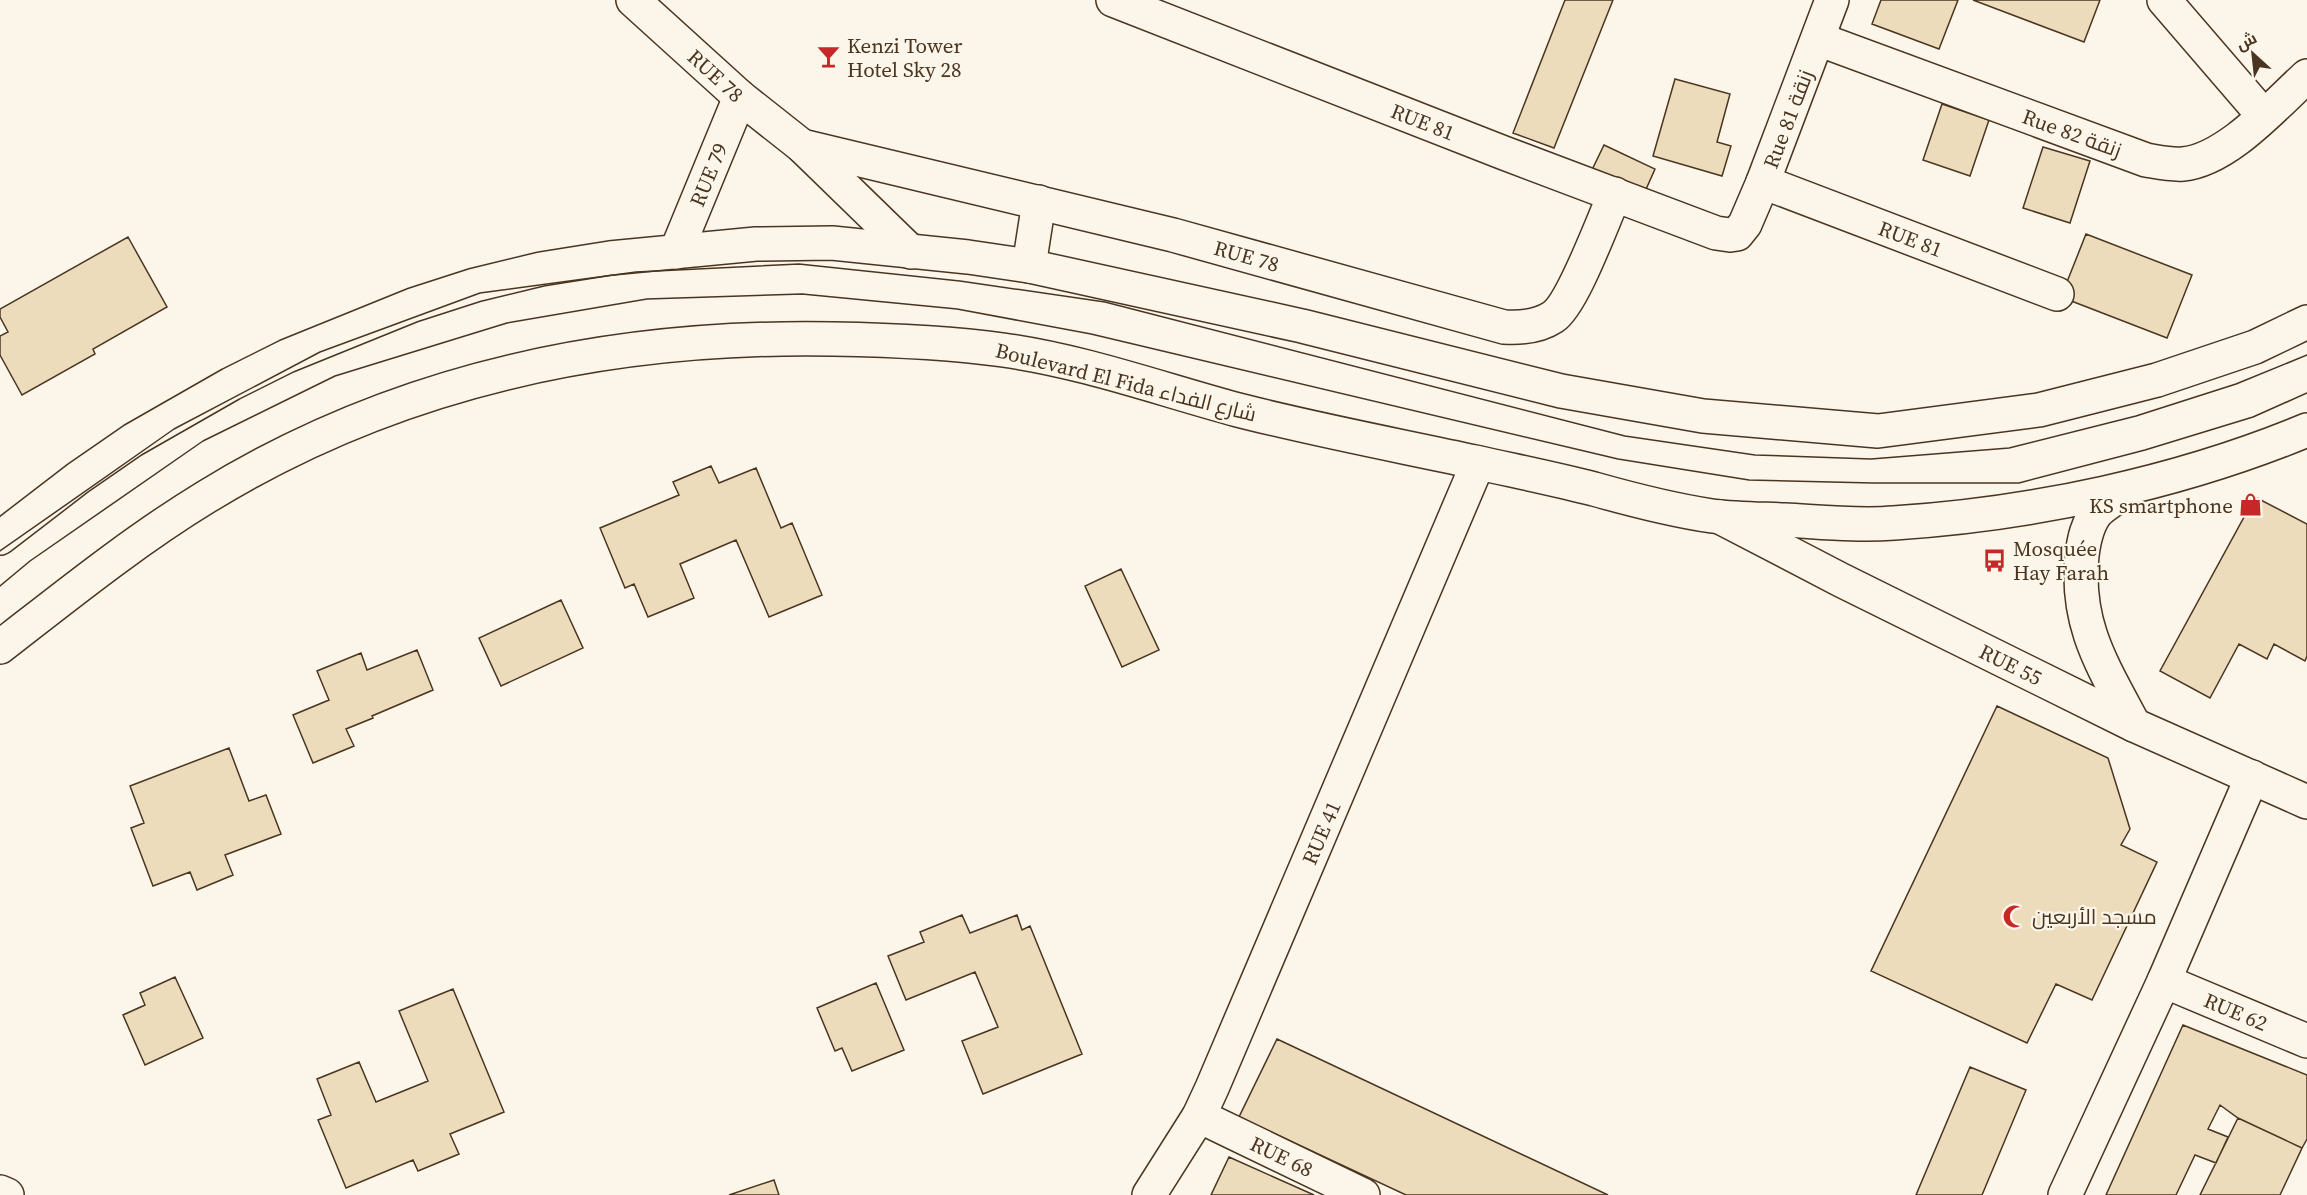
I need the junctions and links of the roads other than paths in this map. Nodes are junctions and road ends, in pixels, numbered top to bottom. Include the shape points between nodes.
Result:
1 (633, 0) edge
2 (1113, 0) edge
3 (1832, 0) edge
4 (2164, 0) edge
5 (1818, 39) junction
6 (2307, 76) edge
7 (740, 97) junction
8 (2263, 115) junction
9 (802, 146) junction
10 (1763, 182) junction
11 (1615, 194) junction
12 (1039, 202) junction
13 (1737, 234) joint
14 (676, 252) junction
15 (911, 252) junction
16 (1029, 266) junction
17 (2057, 294) dead end
18 (2307, 322) edge
19 (2307, 430) edge
20 (1478, 463) junction
21 (2130, 488) junction
22 (1720, 517) junction
23 (0, 538) edge
24 (0, 647) edge
25 (2134, 725) junction
26 (2252, 777) junction
27 (2307, 802) edge
28 (2164, 981) junction
29 (2307, 1041) edge
30 (1199, 1116) junction
31 (0, 1192) edge
32 (7, 1195) edge
33 (1149, 1195) edge
34 (1363, 1195) edge
35 (2065, 1195) edge

1 - 7 street, RUE 78
2 - 11 street, RUE 81
3 - 5 street, Rue 81 زنقة
4 - 8 street
5 - 8 street, Rue 82 زنقة via 2146,160 2182,164 2215,155
5 - 10 street, Rue 81 زنقة
6 - 8 street, Rue 82 زنقة
7 - 9 street, RUE 78
7 - 14 street, RUE 79
9 - 12 street, RUE 78
9 - 15 street, RUE 78
10 - 13 street, Rue 81 زنقة
10 - 17 street, RUE 81
11 - 12 street, RUE 78 via 1562,309 1553,317 1523,328 1504,327
11 - 13 street, RUE 81 via 1716,233
12 - 16 street
14 - 15 street via 756,244 832,243
14 - 23 street via 610,258 497,280 353,327 177,413 78,478
15 - 16 street
16 - 18 street via 1314,329 1561,391 1703,416 1878,431 2050,407 2157,380 2255,347
19 - 21 street, Boulevard El Fida شارع الفداء via 2214,465
20 - 22 street, Boulevard El Fida شارع الفداء via 1662,508
20 - 24 street, Boulevard El Fida شارع الفداء via 1239,410 1011,351 954,344 817,339 646,346 539,364 435,391 328,433 207,496 131,547
20 - 30 street, RUE 41
21 - 22 street, Boulevard El Fida شارع الفداء via 1999,512 1890,524
21 - 25 street via 2098,512 2087,528 2080,596 2098,656
22 - 25 street, RUE 55
25 - 26 street, RUE 55
26 - 27 street, RUE 55
26 - 28 street
28 - 29 street, RUE 62
28 - 35 street
30 - 33 street, RUE 41
30 - 34 street, RUE 68
31 - 32 street

